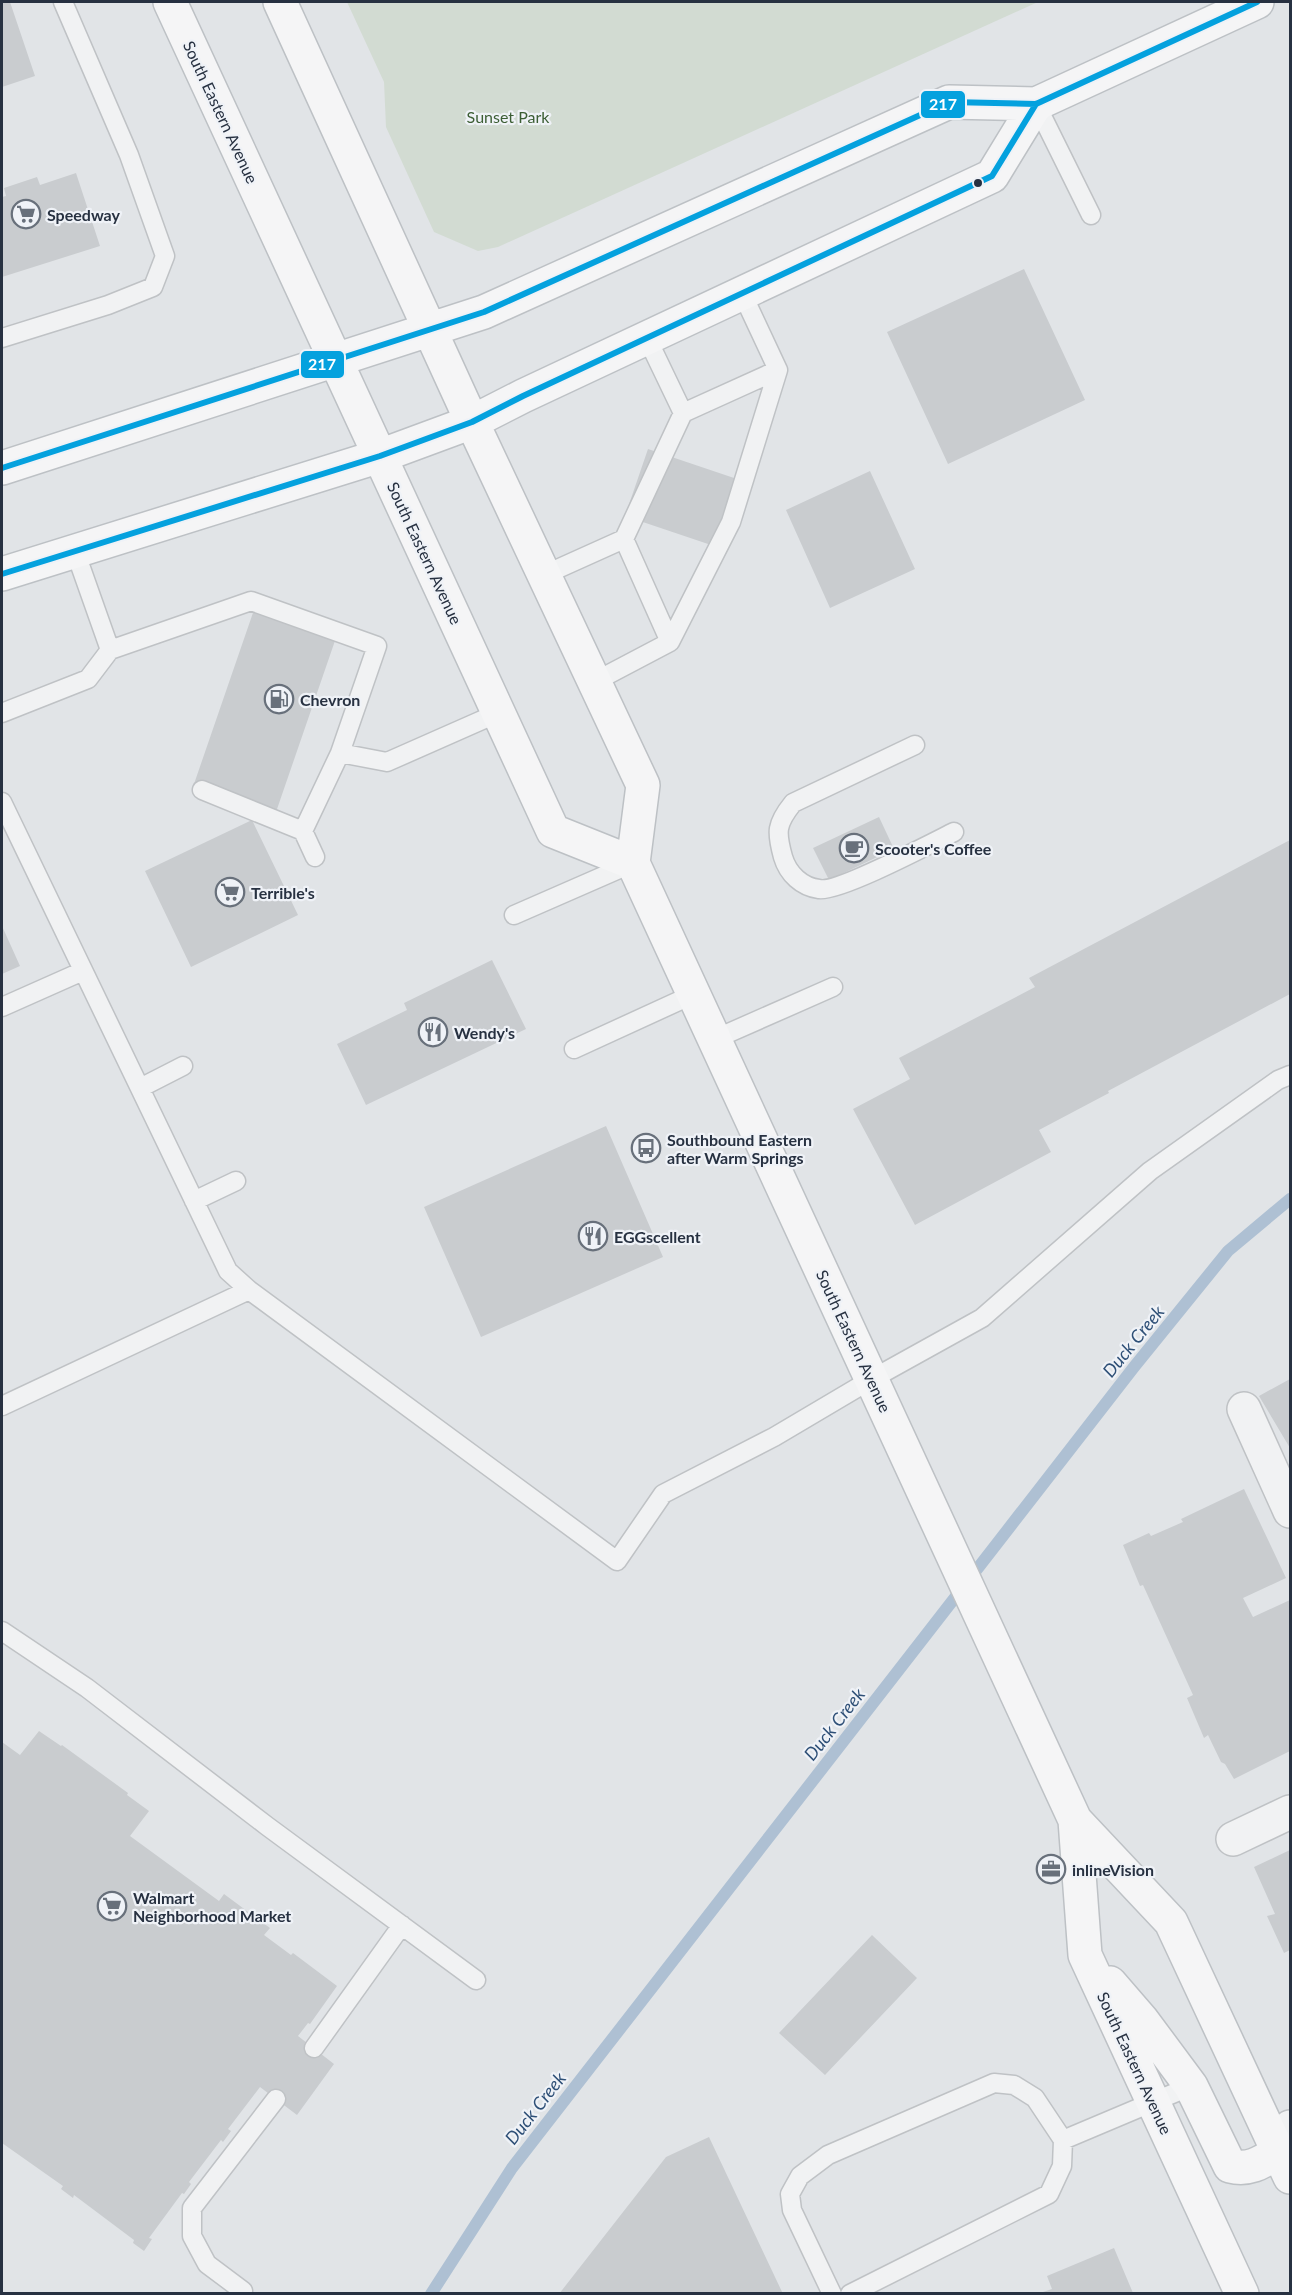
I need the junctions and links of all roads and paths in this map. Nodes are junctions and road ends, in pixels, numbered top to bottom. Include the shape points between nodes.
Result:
1 (63, 2) edge
2 (170, 2) edge
3 (280, 2) edge
4 (1257, 2) edge
5 (1036, 104) junction
6 (1091, 215) dead end
7 (742, 293) junction
8 (430, 329) junction
9 (2, 338) edge
10 (647, 338) junction
11 (335, 359) junction
12 (778, 370) junction
13 (683, 413) junction
14 (472, 422) junction
15 (380, 456) junction
16 (2, 468) edge
17 (624, 540) junction
18 (75, 551) junction
19 (2, 574) edge
20 (544, 575) junction
21 (670, 642) junction
22 (110, 650) junction
23 (594, 682) junction
24 (2, 713) edge
25 (498, 713) junction
26 (915, 745) dead end
27 (340, 753) junction
28 (202, 790) dead end
29 (2, 802) edge
30 (303, 831) junction
31 (954, 832) dead end
32 (315, 857) dead end
33 (633, 863) junction
34 (514, 915) dead end
35 (84, 971) junction
36 (833, 987) dead end
37 (694, 994) junction
38 (2, 1007) edge
39 (715, 1040) junction
40 (574, 1049) dead end
41 (183, 1066) dead end
42 (1290, 1074) edge
43 (140, 1088) junction
44 (236, 1181) dead end
45 (194, 1201) junction
46 (249, 1290) junction
47 (872, 1379) junction
48 (2, 1406) edge
49 (1244, 1409) dead end
50 (1290, 1511) edge
51 (2, 1631) edge
52 (1290, 1812) edge
53 (1075, 1820) junction
54 (1233, 1839) dead end
55 (402, 1925) junction
56 (1085, 1955) junction
57 (476, 1980) dead end
58 (314, 2048) dead end
59 (1191, 2086) junction
60 (276, 2099) dead end
61 (1154, 2102) junction
62 (1063, 2140) junction
63 (1287, 2152) edge
64 (241, 2294) edge
65 (832, 2294) edge
66 (850, 2294) edge
67 (1242, 2294) edge

1 - 9 lane via 129,155 165,255 153,287
2 - 11 main road, South Eastern Avenue
3 - 8 main road
4 - 5 main road
5 - 6 lane
5 - 7 main road via 992,176
5 - 8 main road via 949,102 494,308
7 - 10 main road
7 - 12 lane
8 - 11 main road
8 - 14 main road
10 - 13 lane
10 - 14 main road
11 - 15 main road, South Eastern Avenue
11 - 16 main road
12 - 13 lane
12 - 21 lane via 731,522
13 - 17 lane
14 - 15 main road
14 - 20 main road
15 - 18 main road
15 - 25 main road, South Eastern Avenue
17 - 20 lane
17 - 21 lane
18 - 19 main road
18 - 22 lane
20 - 23 main road
21 - 23 lane
22 - 24 lane via 88,679
22 - 27 lane via 251,601 377,646
23 - 33 main road via 643,785
25 - 27 lane via 387,762
25 - 33 main road, South Eastern Avenue via 553,831
26 - 31 lane via 793,803 781,818 777,836 786,865 801,884 821,890 843,885
27 - 30 lane
28 - 30 lane
29 - 35 lane
30 - 32 lane
33 - 34 lane
33 - 37 main road, South Eastern Avenue
35 - 38 lane
35 - 43 lane
36 - 39 lane
37 - 39 main road, South Eastern Avenue
37 - 40 lane
39 - 47 main road, South Eastern Avenue
41 - 43 lane
42 - 47 lane via 1150,1171 982,1318
43 - 45 lane
44 - 45 lane
45 - 46 lane via 228,1271
46 - 47 lane via 617,1561 663,1494 774,1437
46 - 48 lane
47 - 53 main road, South Eastern Avenue
49 - 50 street
51 - 55 lane via 87,1688
52 - 54 street
53 - 56 main road, South Eastern Avenue
53 - 63 main road, South Eastern Avenue via 1171,1922
55 - 57 lane
55 - 58 lane
56 - 59 main road via 1142,2020
56 - 61 main road, South Eastern Avenue
59 - 61 lane
59 - 63 main road via 1230,2166 1243,2169
60 - 64 lane via 192,2208 192,2236 207,2264 243,2290
61 - 62 lane
61 - 67 main road, South Eastern Avenue
62 - 65 lane via 1035,2098 1014,2085 994,2083 828,2155 800,2176 790,2194 792,2210
62 - 66 lane via 1062,2166 1049,2194

